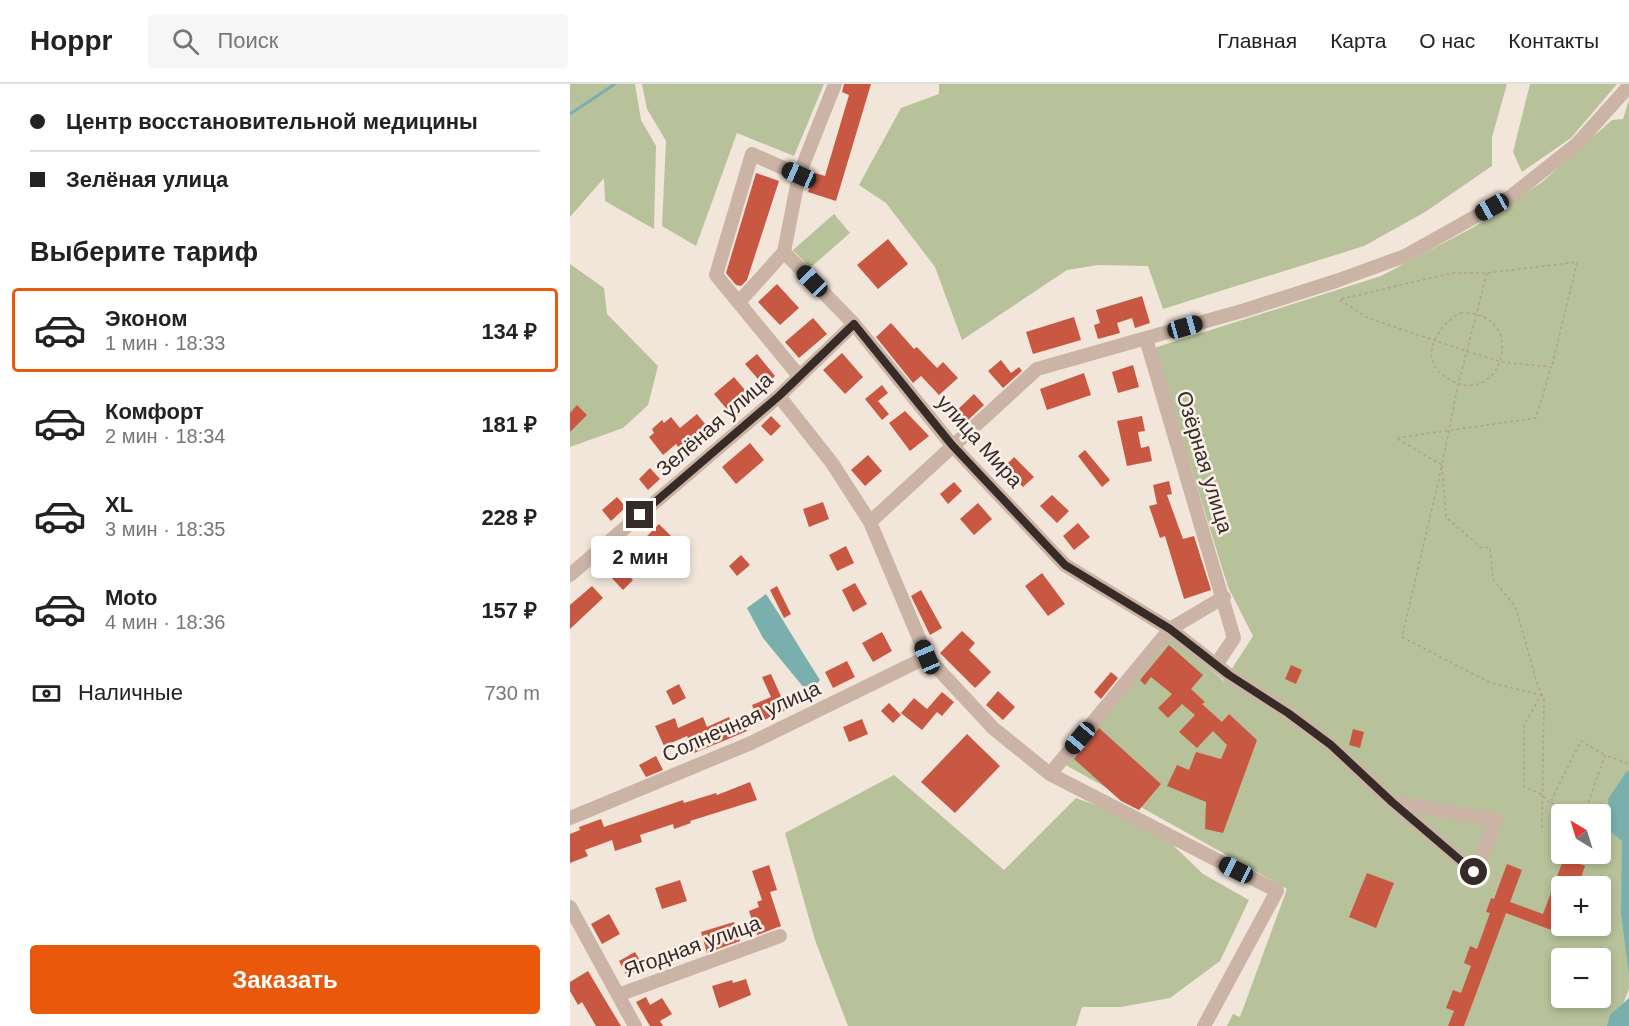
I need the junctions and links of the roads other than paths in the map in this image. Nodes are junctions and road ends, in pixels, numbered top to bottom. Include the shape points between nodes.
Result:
1 (835, 84) edge
2 (1629, 86) edge
3 (799, 175) junction
4 (784, 252) junction
5 (740, 302) junction
6 (854, 324) junction
7 (1146, 339) junction
8 (799, 376) junction
9 (779, 396) junction
10 (952, 445) junction
11 (870, 522) junction
12 (570, 574) edge
13 (1224, 597) junction
14 (1170, 629) junction
15 (927, 657) junction
16 (1216, 665) junction
17 (1050, 774) junction
18 (1392, 802) junction
19 (570, 818) edge
20 (570, 907) edge
21 (780, 936) dead end
22 (618, 995) junction
23 (635, 1026) edge
24 (1204, 1026) edge

1 - 3 street
2 - 7 street via 1577,144 1509,197 1405,256
3 - 4 street
3 - 5 street via 752,154 716,275
4 - 5 street
4 - 6 street, улица Мира
5 - 8 street
6 - 8 street, Зелёная улица
6 - 10 street, улица Мира
7 - 10 street via 1037,369
7 - 13 street, Озёрная улица
8 - 9 street, Зелёная улица
9 - 11 street via 832,463
9 - 12 street, Зелёная улица
10 - 11 street
10 - 14 street, улица Мира via 1065,565
11 - 15 street
13 - 14 street
13 - 16 street, Озёрная улица via 1234,638
14 - 16 street, улица Мира
14 - 17 street
15 - 17 street via 993,728
15 - 19 street, Солнечная улица via 751,743
16 - 18 street, улица Мира via 1331,745
17 - 24 street via 1277,891
18 - 18 street, улица Мира via 1496,820 1474,872 1417,823
20 - 22 street
21 - 22 street, Ягодная улица
22 - 23 street

